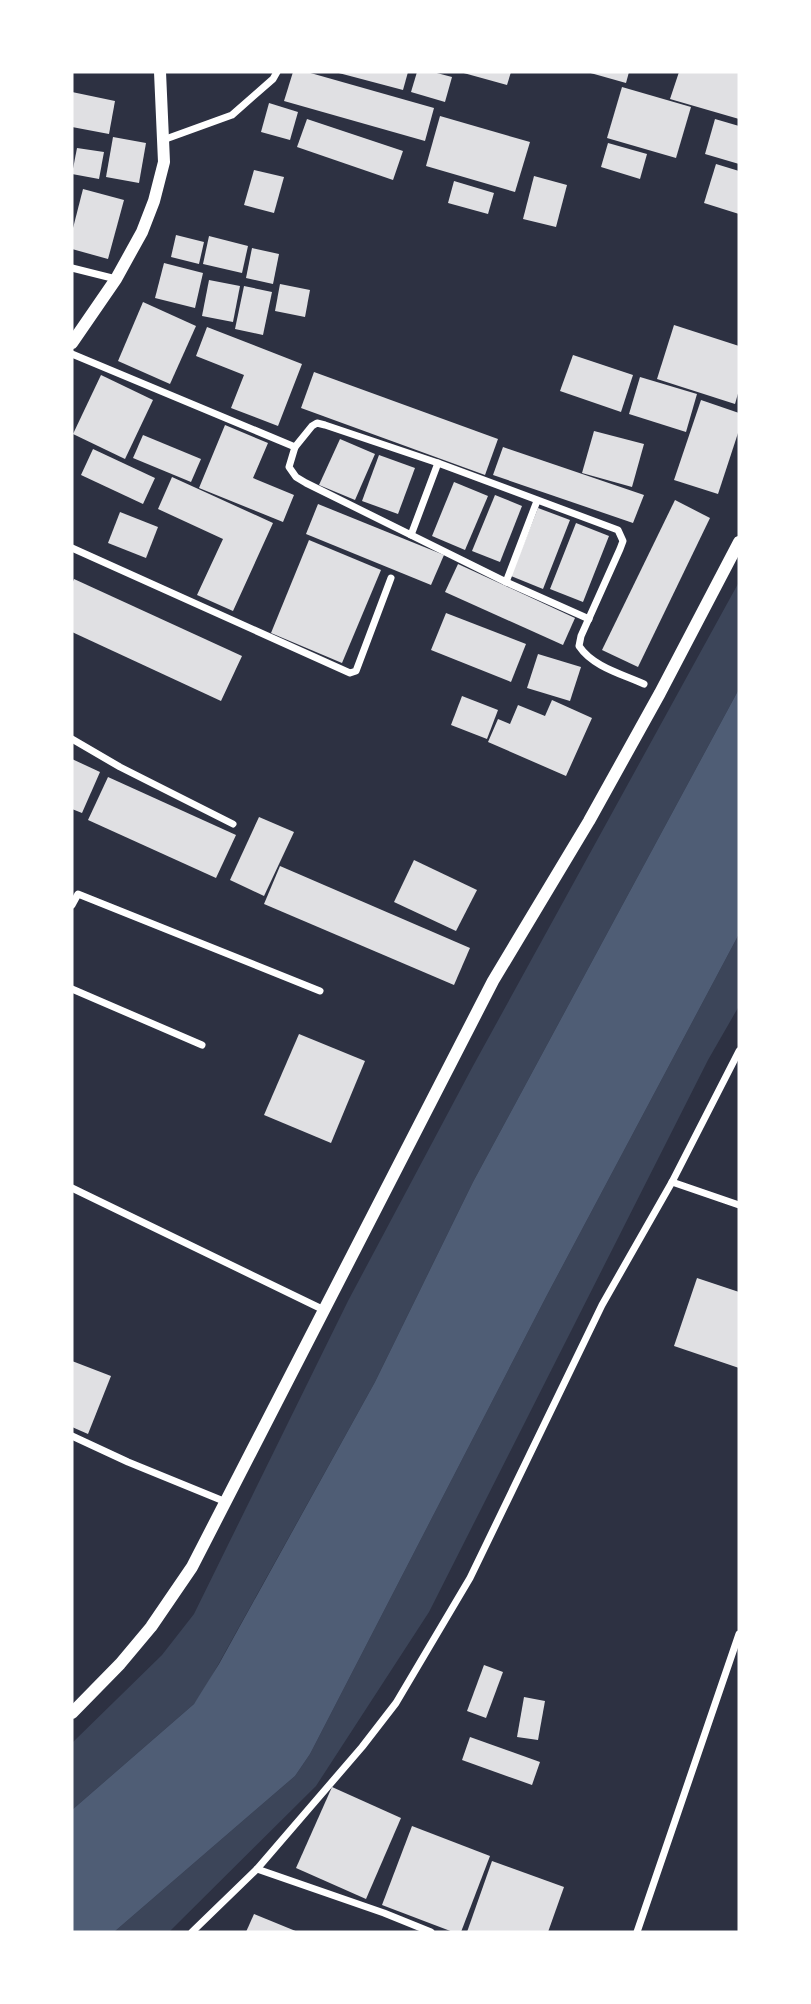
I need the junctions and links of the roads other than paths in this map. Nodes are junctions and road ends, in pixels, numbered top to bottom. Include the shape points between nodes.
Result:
1 (160, 72) edge
2 (277, 72) edge
3 (163, 140) junction
4 (72, 268) edge
5 (116, 279) junction
6 (72, 343) edge
7 (72, 354) edge
8 (295, 447) junction
9 (438, 463) junction
10 (537, 501) junction
11 (411, 535) junction
12 (739, 542) edge
13 (72, 548) edge
14 (391, 578) dead end
15 (506, 582) junction
16 (589, 619) junction
17 (644, 684) dead end
18 (72, 739) edge
19 (233, 824) dead end
20 (72, 905) edge
21 (72, 989) edge
22 (320, 990) dead end
23 (202, 1045) dead end
24 (739, 1051) edge
25 (673, 1182) junction
26 (72, 1188) edge
27 (739, 1205) edge
28 (324, 1310) junction
29 (72, 1436) edge
30 (226, 1502) junction
31 (739, 1634) edge
32 (72, 1713) edge
33 (257, 1869) junction
34 (192, 1932) edge
35 (431, 1932) edge
36 (638, 1932) edge

1 - 3 street
2 - 3 street via 232,116
3 - 5 street via 164,162 154,201
4 - 5 street
5 - 6 street
7 - 8 street
8 - 9 street via 317,423
8 - 11 street via 289,467 296,477
9 - 10 street
9 - 11 street
10 - 15 street
10 - 16 street via 618,530 622,537
11 - 15 street
12 - 28 street via 589,821 493,981
13 - 14 street via 350,673 356,671
15 - 16 street
16 - 17 street via 579,646 583,652 600,665
18 - 19 street
20 - 22 street via 78,894
21 - 23 street
24 - 25 street
25 - 27 street
25 - 33 street via 603,1305 470,1578 396,1703
26 - 28 street
28 - 30 street
29 - 30 street
30 - 32 street via 192,1567 151,1628
31 - 36 street
33 - 34 street
33 - 35 street

